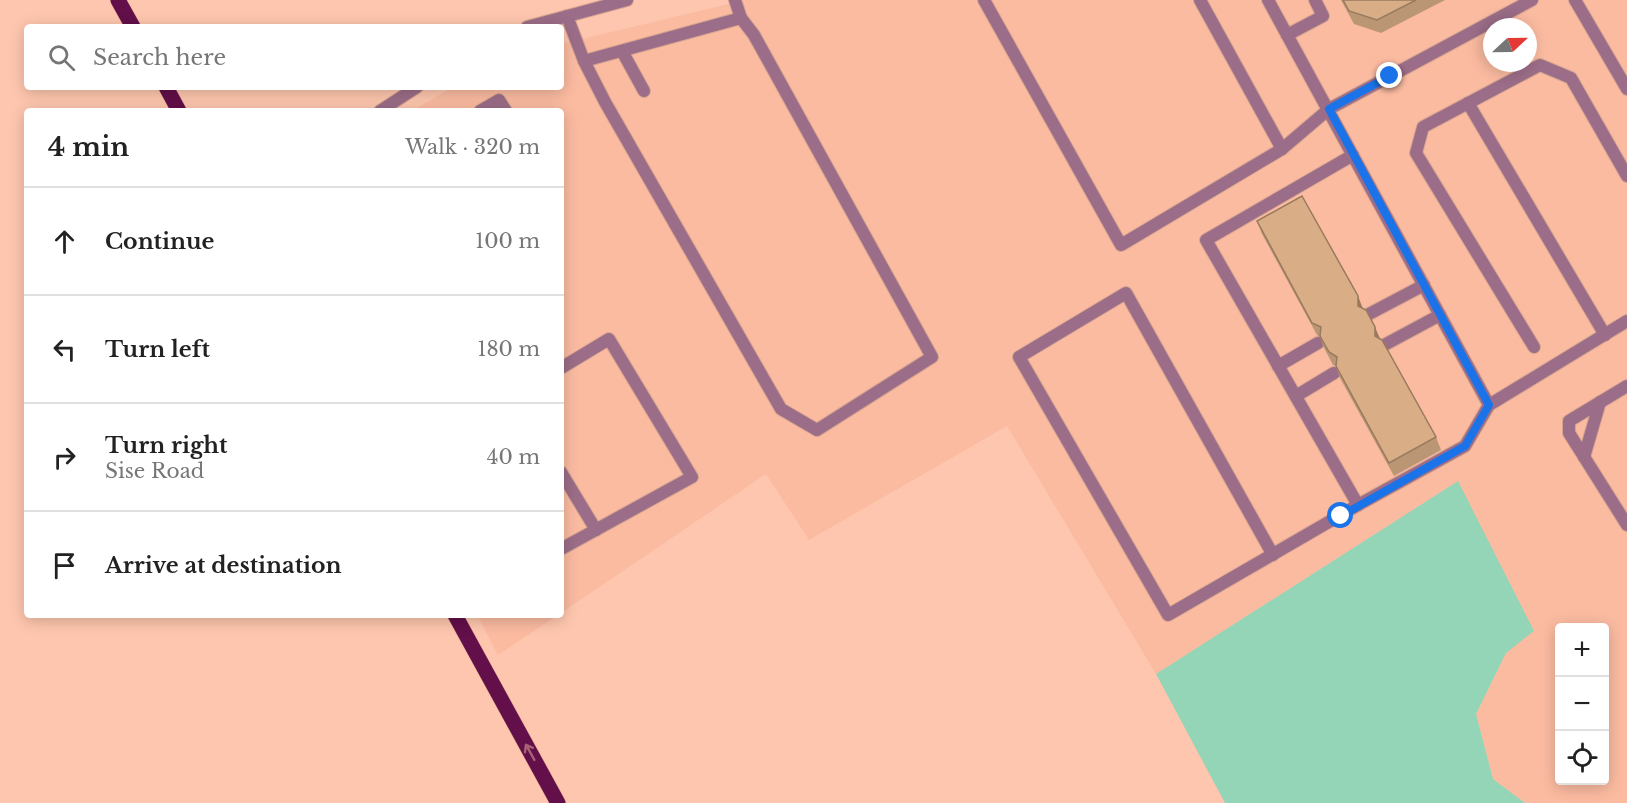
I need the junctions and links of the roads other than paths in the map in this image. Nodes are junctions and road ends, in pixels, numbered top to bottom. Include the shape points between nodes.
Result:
1 (118, 0) edge
2 (627, 0) edge
3 (735, 0) edge
4 (984, 0) edge
5 (1200, 0) edge
6 (1268, 0) edge
7 (1315, 0) edge
8 (1532, 0) edge
9 (1575, 0) edge
10 (567, 16) junction
11 (741, 18) junction
12 (131, 24) edge
13 (538, 24) edge
14 (1287, 35) junction
15 (622, 51) junction
16 (584, 62) junction
17 (1627, 89) edge
18 (168, 90) edge
19 (413, 90) edge
20 (644, 91) dead end
21 (1468, 103) junction
22 (177, 108) edge
23 (388, 108) edge
24 (485, 108) edge
25 (504, 108) edge
26 (1329, 109) junction
27 (1282, 149) junction
28 (1353, 155) junction
29 (1627, 176) edge
30 (1424, 285) junction
31 (1369, 314) edge
32 (1440, 315) junction
33 (1627, 321) edge
34 (1605, 335) junction
35 (1318, 343) edge
36 (1386, 344) edge
37 (1534, 347) dead end
38 (564, 366) edge
39 (1278, 366) junction
40 (1334, 373) edge
41 (1627, 386) edge
42 (1296, 396) junction
43 (1600, 402) junction
44 (1489, 405) junction
45 (1584, 457) junction
46 (564, 477) edge
47 (1358, 505) junction
48 (1627, 525) edge
49 (596, 530) junction
50 (564, 547) edge
51 (1273, 555) junction
52 (457, 618) edge
53 (558, 803) edge

1 - 12 main road
2 - 10 street
3 - 11 street
4 - 27 street via 1122,246
5 - 27 street
6 - 14 street
7 - 14 street via 1323,16
8 - 26 street
9 - 17 street
10 - 13 street
10 - 16 street
11 - 15 street
11 - 16 street via 932,357 817,430 781,409
14 - 26 street
15 - 16 street
15 - 20 street
18 - 22 main road
19 - 23 street
21 - 29 street via 1540,65 1571,78
21 - 34 street
21 - 37 street via 1423,127 1416,153
24 - 25 street via 499,100
26 - 27 street
26 - 28 street
28 - 30 street
28 - 39 street via 1206,240
30 - 31 street
30 - 32 street
32 - 36 street
32 - 44 street
33 - 34 street
34 - 44 street
35 - 39 street
38 - 49 street via 609,339 692,477
39 - 42 street
40 - 42 street
41 - 43 street
42 - 47 street
43 - 45 street
43 - 45 street via 1569,421 1569,433
44 - 47 street via 1465,446
45 - 48 street
46 - 49 street
47 - 51 street
49 - 50 street
51 - 51 street via 1168,615 1019,357 1126,293
53 -> 52 main road

